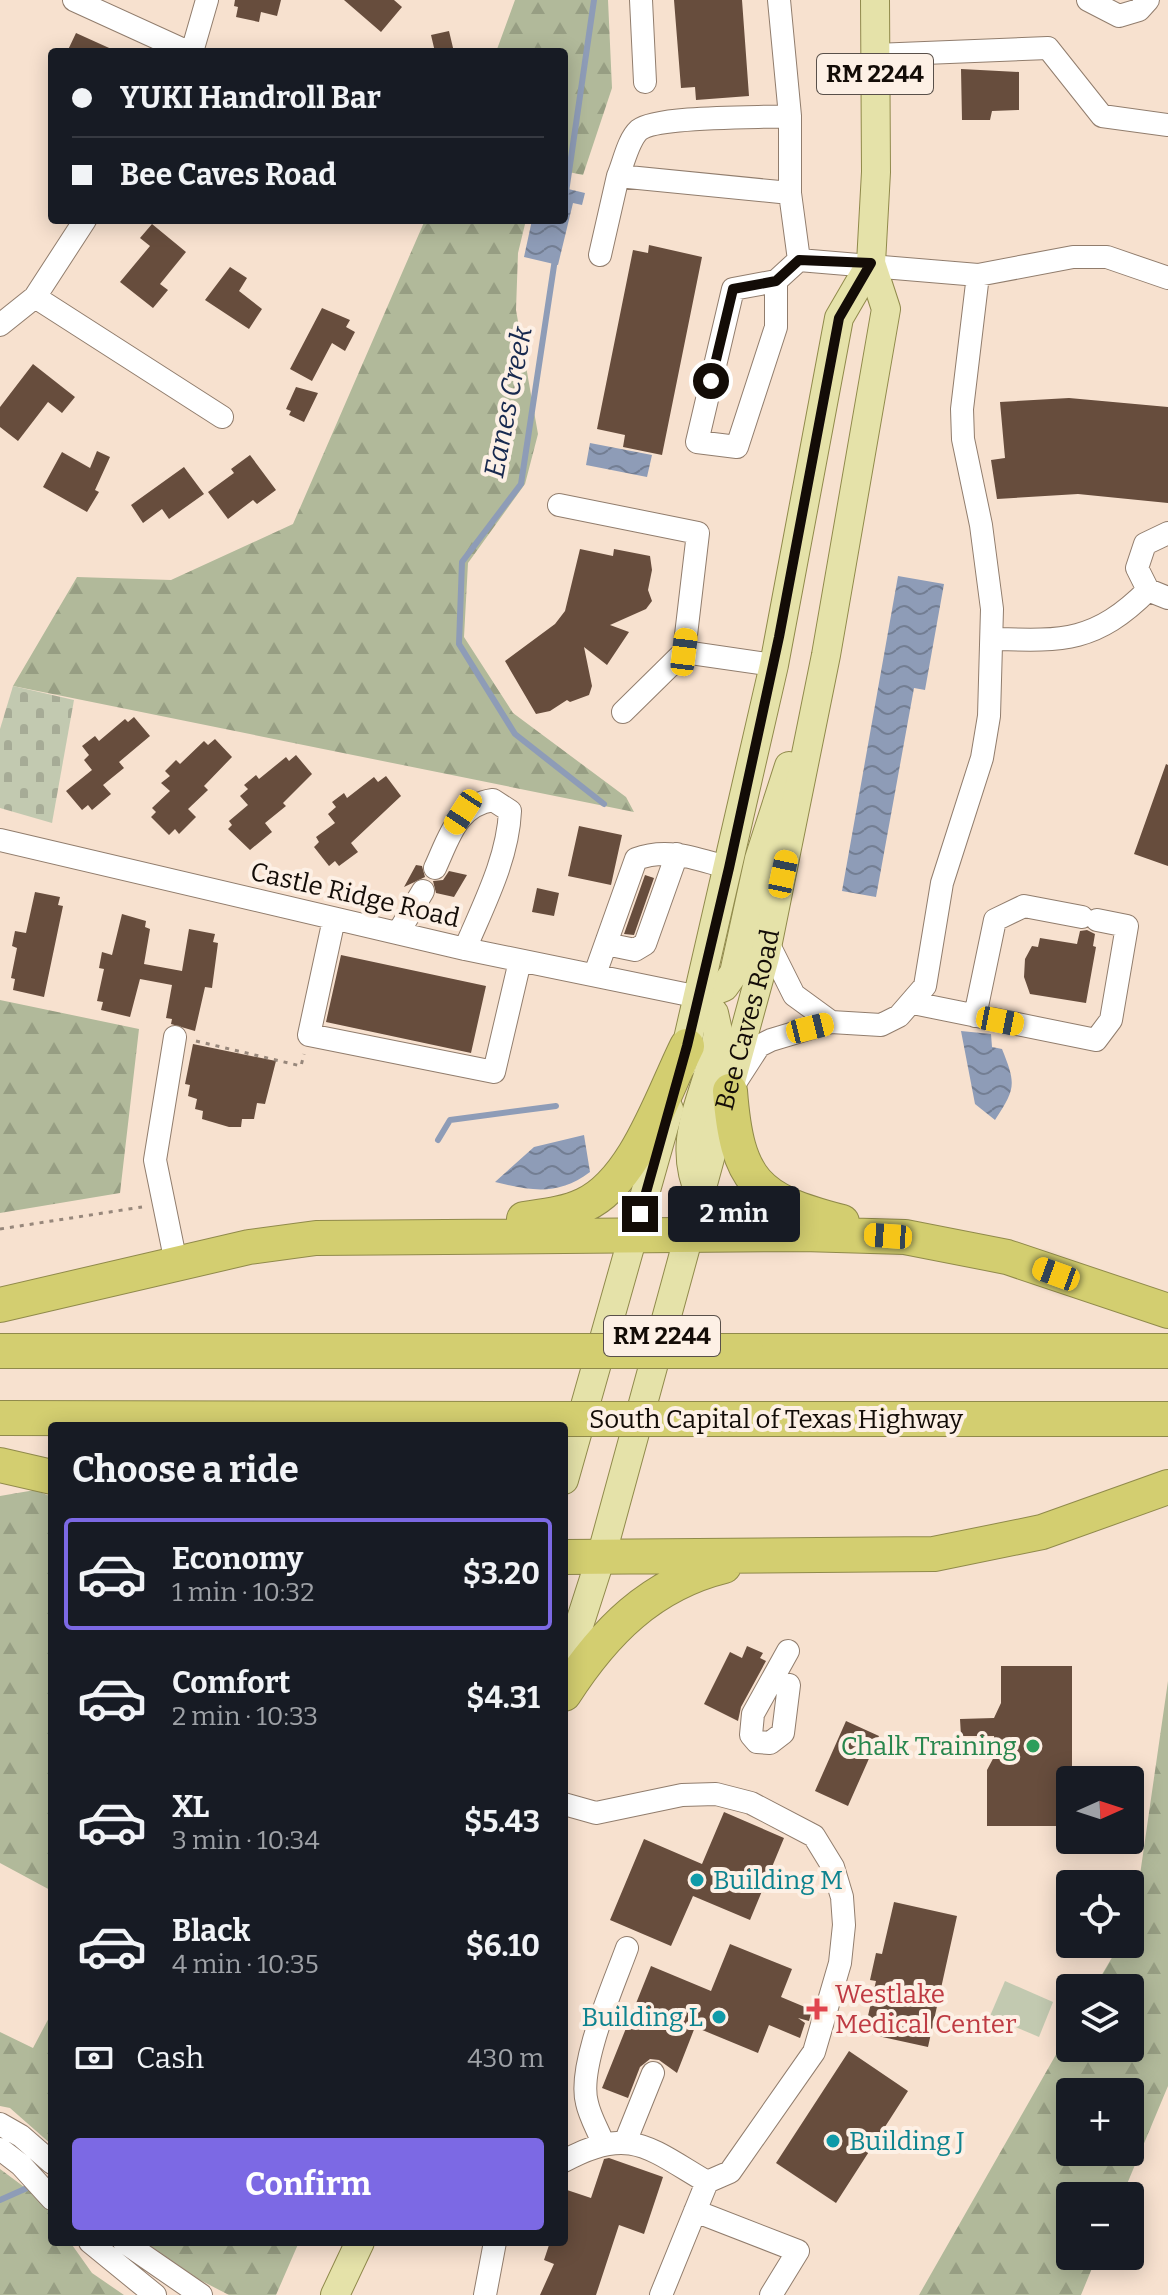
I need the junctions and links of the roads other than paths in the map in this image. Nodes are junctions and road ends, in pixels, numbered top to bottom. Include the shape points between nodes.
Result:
1 (74, 0) edge
2 (207, 0) edge
3 (641, 0) edge
4 (779, 0) edge
5 (875, 0) edge
6 (1088, 0) edge
7 (1148, 0) edge
8 (181, 48) edge
9 (191, 48) edge
10 (875, 55) junction
11 (645, 82) dead end
12 (790, 116) junction
13 (1168, 125) edge
14 (618, 176) junction
15 (790, 193) junction
16 (82, 224) edge
17 (600, 255) dead end
18 (799, 260) junction
19 (871, 263) junction
20 (978, 275) junction
21 (1168, 278) edge
22 (776, 281) junction
23 (35, 297) junction
24 (0, 325) edge
25 (222, 417) dead end
26 (559, 505) dead end
27 (1168, 533) edge
28 (1158, 594) edge
29 (993, 639) junction
30 (684, 652) junction
31 (826, 655) junction
32 (774, 665) junction
33 (623, 712) dead end
34 (0, 840) edge
35 (677, 854) junction
36 (435, 868) dead end
37 (729, 868) junction
38 (423, 891) dead end
39 (334, 919) junction
40 (398, 933) junction
41 (768, 943) junction
42 (606, 944) junction
43 (465, 949) junction
44 (520, 961) junction
45 (595, 974) junction
46 (699, 997) junction
47 (913, 1003) junction
48 (975, 1016) junction
49 (831, 1022) junction
50 (175, 1037) road end
51 (687, 1046) junction
52 (730, 1091) junction
53 (711, 1204) junction
54 (691, 1234) junction
55 (420, 1235) junction
56 (634, 1235) junction
57 (905, 1237) junction
58 (176, 1263) junction
59 (0, 1305) edge
60 (1168, 1311) edge
61 (0, 1351) edge
62 (1168, 1351) edge
63 (0, 1418) edge
64 (1168, 1419) edge
65 (568, 1466) edge
66 (6, 1469) edge
67 (48, 1476) edge
68 (1168, 1487) edge
69 (568, 1557) edge
70 (601, 1557) junction
71 (771, 1557) junction
72 (788, 1651) dead end
73 (568, 1660) edge
74 (789, 1685) dead end
75 (568, 1689) edge
76 (568, 1805) edge
77 (627, 1948) dead end
78 (653, 2073) dead end
79 (0, 2124) edge
80 (626, 2140) junction
81 (603, 2143) junction
82 (0, 2149) edge
83 (568, 2159) edge
84 (48, 2160) edge
85 (707, 2182) junction
86 (48, 2194) edge
87 (695, 2211) junction
88 (95, 2246) edge
89 (129, 2246) edge
90 (358, 2246) edge
91 (494, 2246) edge
92 (155, 2295) edge
93 (201, 2295) edge
94 (335, 2295) edge
95 (485, 2295) edge
96 (661, 2295) edge
97 (771, 2295) edge

1 - 8 street
2 - 9 street
3 - 11 street
4 - 12 street
5 - 10 main road, Bee Caves Road / RM 2244
6 - 7 street via 1119,16 1139,10
10 - 13 street via 1048,48 1102,116
10 - 19 main road, Bee Caves Road / RM 2244
12 - 14 street via 663,122 641,128
12 - 15 street
14 - 15 street
14 - 17 street
15 - 18 street
16 - 23 street
18 - 19 street
18 - 22 street
19 - 20 street
19 - 31 main road, Bee Caves Road / RM 2244 via 886,309
19 - 32 main road, Bee Caves Road / RM 2244 via 839,318
20 - 21 street via 1073,257 1107,257
20 - 29 street via 963,439 987,565
22 - 22 street via 733,289 697,442 737,447 776,327
23 - 24 street
23 - 25 street
26 - 30 street via 698,533
27 - 28 street via 1156,536 1139,555 1140,580
28 - 29 street via 1079,638
29 - 47 street via 982,758 942,883 925,986
30 - 32 street
30 - 33 street
31 - 41 main road, Bee Caves Road / RM 2244
31 - 46 main road via 759,859 734,973 724,987
32 - 37 main road, Bee Caves Road / RM 2244
34 - 39 street, Castle Ridge Road
35 - 37 street
35 - 42 street via 654,852 636,859
35 - 42 street via 645,944 635,950
36 - 43 street via 463,812 479,802 503,803 510,811 494,878
37 - 46 main road, Bee Caves Road / RM 2244
38 - 40 street
39 - 40 street, Castle Ridge Road
39 - 44 street via 309,1035 494,1072
40 - 43 street, Castle Ridge Road
41 - 49 street via 794,995
41 - 52 main road, Bee Caves Road / RM 2244
42 - 45 street
43 - 44 street, Castle Ridge Road
44 - 45 street, Castle Ridge Road
45 - 46 street, Castle Ridge Road
46 - 51 main road, Bee Caves Road / RM 2244
46 - 53 main road via 714,1013 718,1031 689,1140 689,1166
47 - 48 street
47 - 49 street via 881,1025
48 - 48 street via 995,920 1024,906 1127,926 1111,1020 1096,1040
49 - 52 street via 759,1046
50 - 58 street via 155,1160
51 - 55 highway via 627,1166 602,1195 564,1212
51 - 56 main road, Bee Caves Road / RM 2244
52 - 53 main road, Bee Caves Road / RM 2244
52 - 57 highway via 738,1149 763,1189 798,1210
53 - 54 main road, Bee Caves Road / RM 2244
54 - 56 highway
54 - 57 highway
54 - 70 main road, Bee Caves Road / RM 2244
55 - 56 highway
55 - 58 highway via 316,1238
56 - 65 main road, Bee Caves Road / RM 2244
57 - 60 highway via 1007,1257
58 - 59 highway
61 - 62 highway, bridge
63 - 64 highway, South Capital of Texas Highway, bridge
66 - 67 highway
68 - 71 highway via 1042,1532 961,1550
69 - 70 highway
70 - 71 highway
70 - 73 main road, Bee Caves Road / RM 2244
71 - 75 highway via 697,1574 652,1596 609,1633
72 - 74 street via 753,1714 751,1735 757,1742 770,1743 783,1733
76 - 85 street via 596,1813 682,1795 716,1794 751,1803 814,1836 833,1867 842,1897 843,1937 828,2013 814,2052 730,2172
77 - 81 street via 595,2035 588,2072 586,2101
78 - 80 street
79 - 84 street
80 - 81 street
80 - 85 street
81 - 83 street
82 - 86 street
85 - 87 street
87 - 96 street
87 - 97 street via 798,2251
88 - 92 street
89 - 93 street
90 - 94 main road
91 - 95 street

